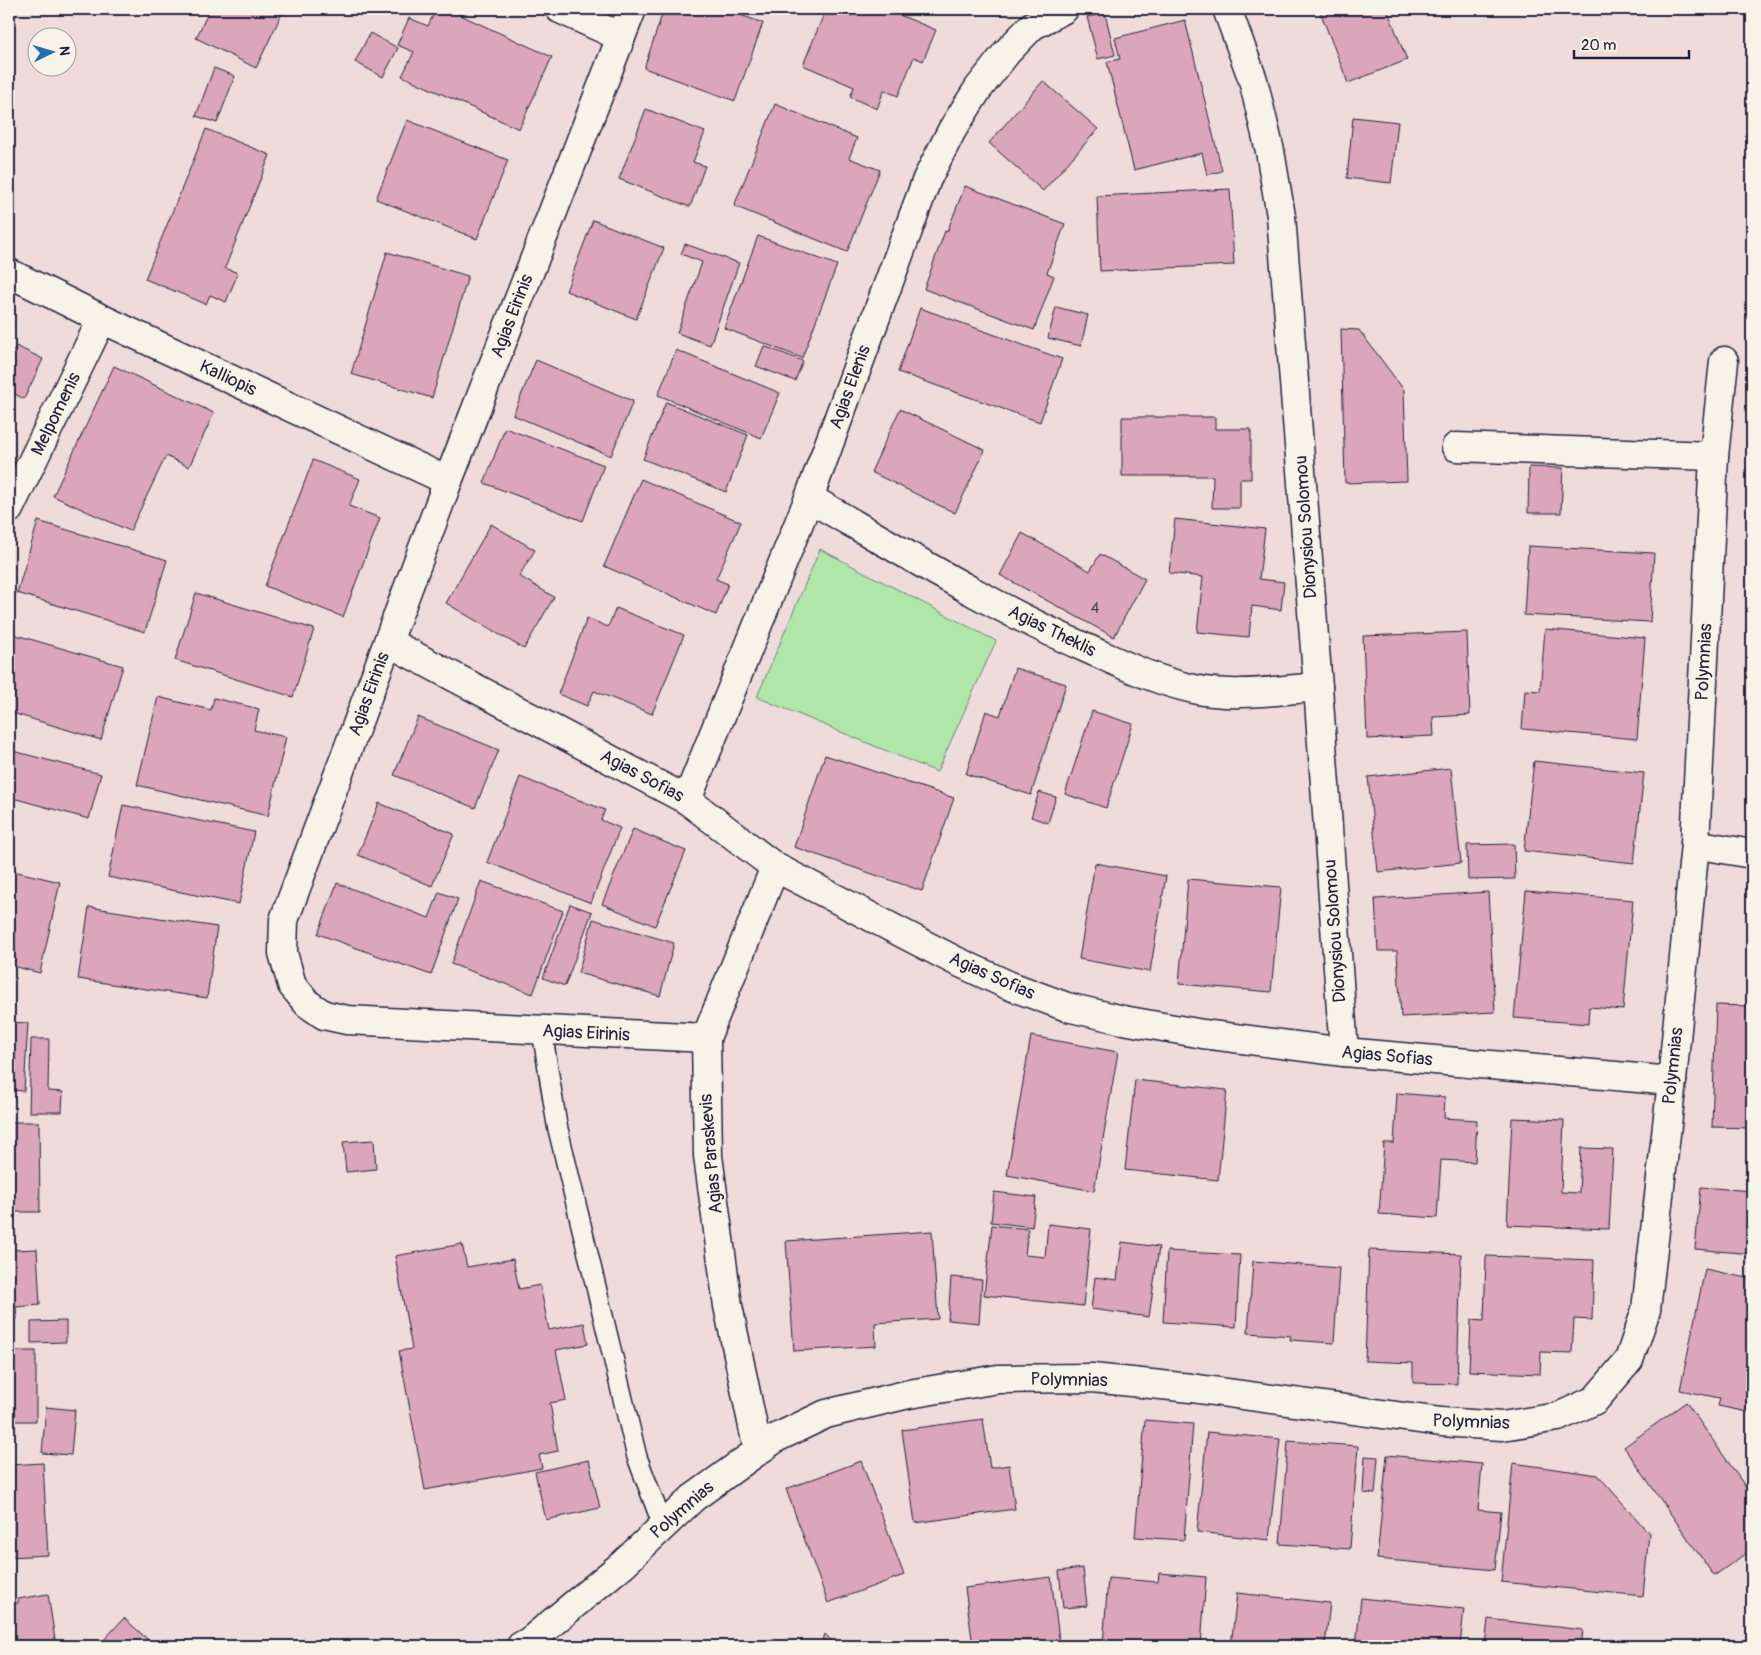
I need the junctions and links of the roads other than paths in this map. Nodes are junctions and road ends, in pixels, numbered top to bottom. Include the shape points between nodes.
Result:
1 (560, 9) edge
2 (632, 9) edge
3 (1064, 9) edge
4 (1227, 9) edge
5 (621, 37) junction
6 (9, 272) edge
7 (102, 319) junction
8 (1724, 361) dead end
9 (1456, 447) dead end
10 (1714, 456) junction
11 (448, 481) junction
12 (809, 498) junction
13 (9, 509) edge
14 (388, 642) junction
15 (1318, 688) junction
16 (687, 800) junction
17 (1695, 844) junction
18 (1752, 854) edge
19 (775, 867) junction
20 (542, 1031) junction
21 (706, 1038) junction
22 (1344, 1052) junction
23 (1672, 1081) junction
24 (758, 1451) junction
25 (663, 1526) junction
26 (528, 1644) edge

1 - 5 street
2 - 5 street, Agias Eirinis
3 - 12 street, Agias Elenis via 1032,26 1007,52 952,130 928,180
4 - 15 street, Dionysiou Solomou via 1253,80 1270,150 1281,216
5 - 11 street, Agias Eirinis
6 - 7 street, Kalliopis
7 - 11 street, Kalliopis
7 - 13 street, Melpomenis
8 - 10 street, Polymnias
9 - 10 street
10 - 17 street, Polymnias
11 - 14 street, Agias Eirinis
12 - 15 street, Agias Theklis via 970,591 1151,677 1194,689 1231,693
12 - 16 street, Agias Elenis
14 - 16 street, Agias Sofias
14 - 20 street, Agias Eirinis via 284,920 283,953 292,985 308,1004 324,1015 347,1020
15 - 22 street, Dionysiou Solomou
16 - 19 street, Agias Sofias
17 - 18 street
17 - 23 street, Polymnias
19 - 21 street, Agias Paraskevis
19 - 22 street, Agias Sofias via 954,960 1067,1007 1203,1034
20 - 21 street, Agias Eirinis
20 - 25 lane via 557,1125 632,1438
21 - 24 street, Agias Paraskevis via 710,1166 728,1306
22 - 23 street, Agias Sofias
23 - 24 street, Polymnias via 1646,1310 1628,1360 1595,1400 1558,1417 1502,1426 1450,1423 1092,1378 998,1379 909,1394 826,1414 776,1438
24 - 25 street, Polymnias via 693,1498
25 - 26 street, Polymnias

